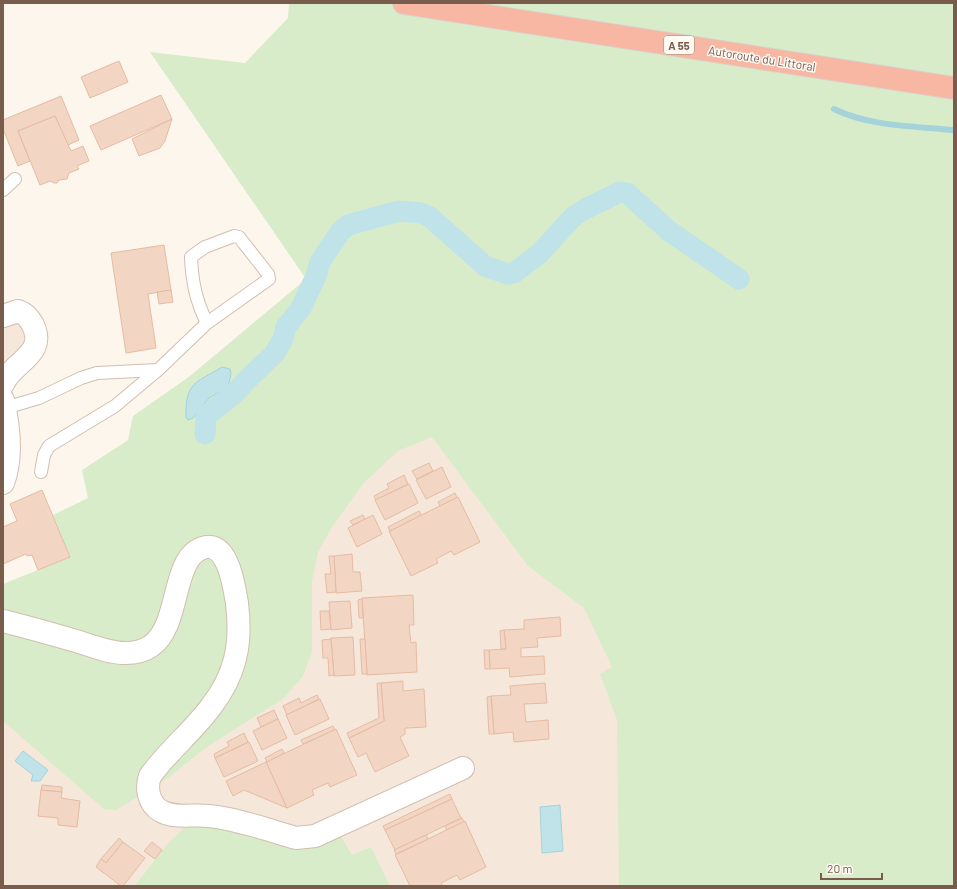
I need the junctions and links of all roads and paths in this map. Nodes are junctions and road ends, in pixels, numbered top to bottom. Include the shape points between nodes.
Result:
1 (404, 3) edge
2 (954, 88) edge
3 (15, 179) dead end
4 (3, 190) edge
5 (5, 310) edge
6 (207, 323) junction
7 (158, 370) junction
8 (3, 384) edge
9 (4, 404) edge
10 (41, 472) dead end
11 (3, 483) edge
12 (3, 621) edge
13 (463, 768) dead end

1 - 2 highway, Autoroute du Littoral / A 55
3 - 4 lane
5 - 8 street via 25,314 36,332 37,340 35,349 7,375
6 - 6 lane via 269,279 268,274 239,237 234,236 205,247 191,257 197,303
6 - 7 lane
7 - 9 lane via 97,373 39,398
7 - 10 lane via 115,406 49,446 44,455
9 - 11 street via 9,450 8,469
12 - 13 street via 113,652 136,652 151,646 161,636 168,623 182,570 188,559 197,551 207,547 214,548 222,553 231,573 239,621 236,661 210,708 150,776 148,792 160,811 172,815 209,816 296,838 305,838 339,826

